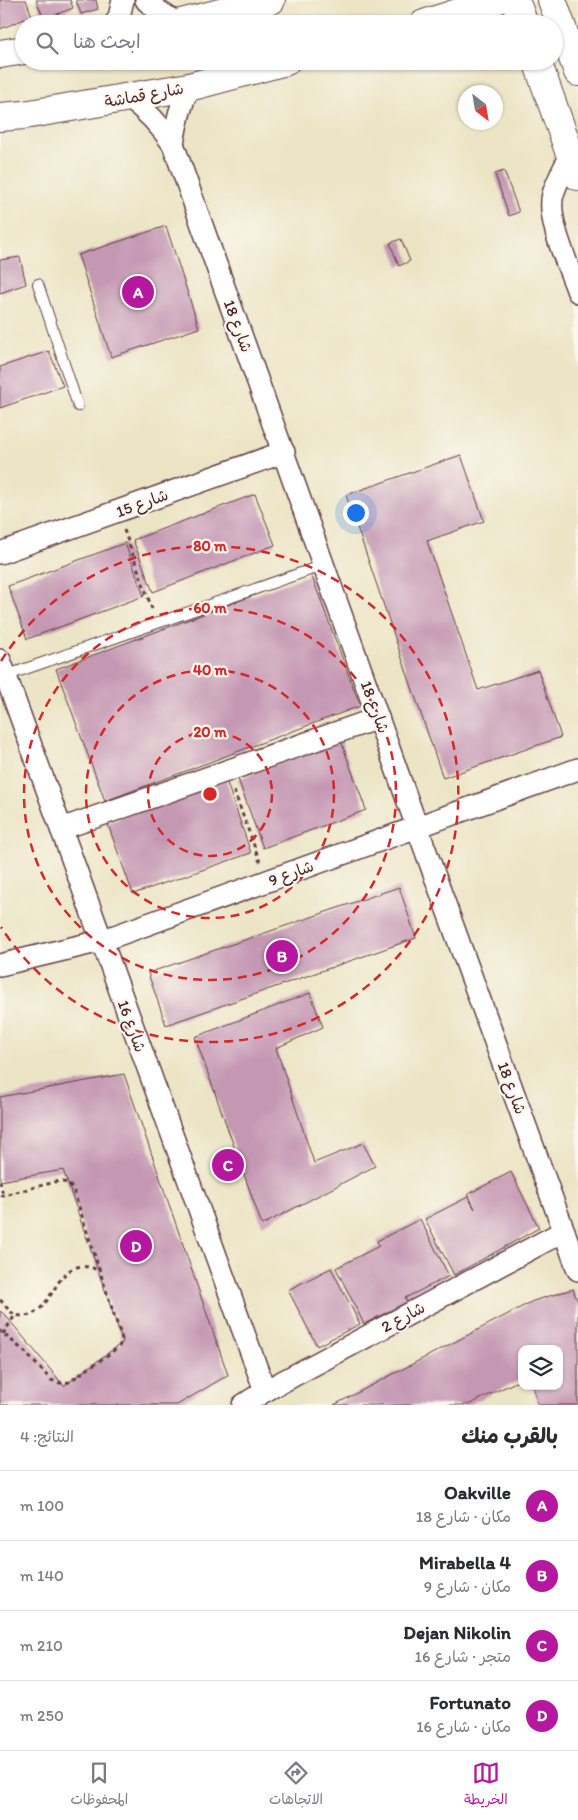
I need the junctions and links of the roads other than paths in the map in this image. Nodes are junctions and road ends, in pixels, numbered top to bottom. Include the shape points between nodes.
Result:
1 (123, 0) edge
2 (146, 0) edge
3 (271, 0) edge
4 (497, 0) edge
5 (515, 0) edge
6 (552, 0) edge
7 (119, 15) edge
8 (164, 15) edge
9 (213, 15) edge
10 (451, 15) edge
11 (521, 15) edge
12 (557, 15) edge
13 (563, 30) edge
14 (15, 52) edge
15 (0, 54) edge
16 (252, 70) edge
17 (536, 70) edge
18 (578, 72) edge
19 (189, 87) junction
20 (129, 98) junction
21 (0, 117) edge
22 (173, 144) junction
23 (574, 165) edge
24 (38, 284) dead end
25 (578, 292) edge
26 (78, 406) dead end
27 (284, 452) junction
28 (0, 554) edge
29 (324, 565) junction
30 (3, 668) edge
31 (378, 718) junction
32 (578, 769) edge
33 (417, 828) junction
34 (61, 829) junction
35 (101, 941) junction
36 (0, 965) edge
37 (564, 1231) junction
38 (578, 1270) edge
39 (265, 1391) junction
40 (243, 1405) edge

1 - 7 street
2 - 8 street
3 - 9 street
4 - 10 street
5 - 11 street
6 - 12 street
13 - 18 street
14 - 15 street
16 - 19 street, شارع قماشة
17 - 23 street
19 - 20 street, شارع قماشة
19 - 22 street, شارع 18 via 178,115
20 - 21 street, شارع قماشة
20 - 22 street, شارع 18 via 161,126
22 - 27 street, شارع 18
23 - 25 street via 553,195 551,206
24 - 26 lane
27 - 28 street, شارع 15
27 - 29 street, شارع 18
29 - 30 lane via 158,623
29 - 31 street, شارع 18
30 - 34 street, شارع 16
31 - 33 street, شارع 18
31 - 34 street
32 - 33 street, شارع 9
33 - 35 street, شارع 9
33 - 37 street, شارع 18
34 - 35 street, شارع 16
35 - 36 street, شارع 9
35 - 39 street, شارع 16
37 - 38 street, شارع 18
37 - 39 street, شارع 2
39 - 40 street, شارع 2

